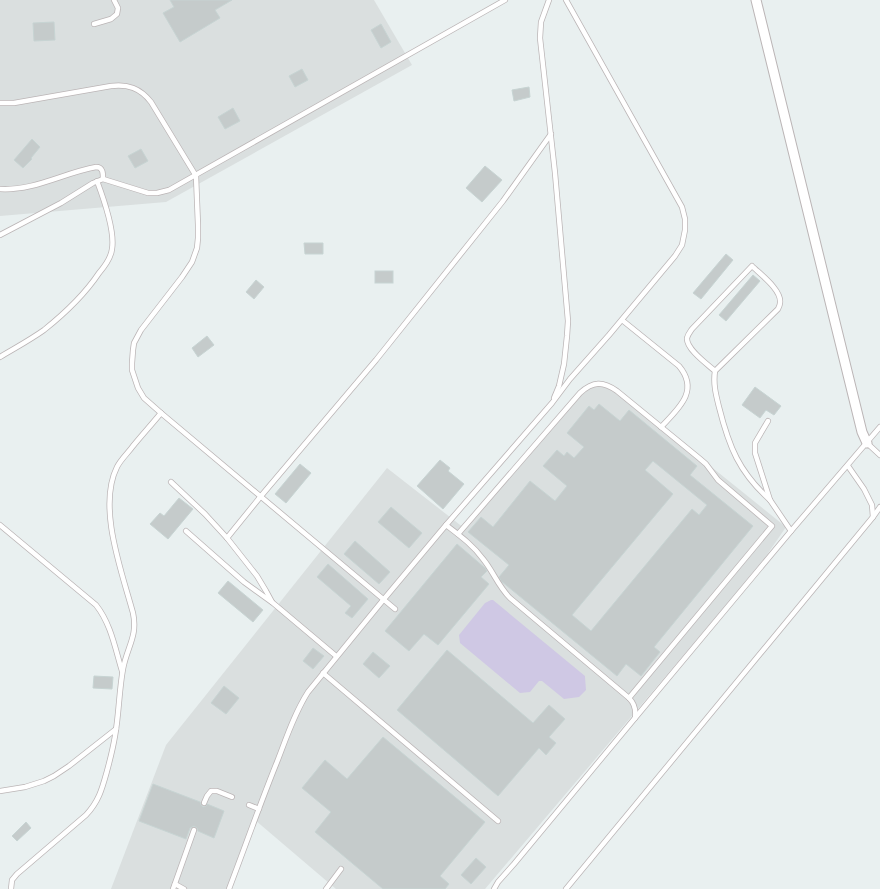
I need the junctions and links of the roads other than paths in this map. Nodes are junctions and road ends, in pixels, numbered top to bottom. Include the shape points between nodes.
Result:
1 (114, 0) edge
2 (505, 0) edge
3 (549, 0) edge
4 (566, 0) edge
5 (756, 0) edge
6 (94, 24) dead end
7 (0, 102) edge
8 (551, 134) junction
9 (196, 176) junction
10 (103, 179) junction
11 (97, 181) junction
12 (0, 189) edge
13 (0, 236) edge
14 (622, 320) junction
15 (0, 357) edge
16 (715, 371) junction
17 (552, 403) junction
18 (161, 413) junction
19 (768, 421) dead end
20 (662, 427) junction
21 (880, 428) edge
22 (867, 443) junction
23 (880, 455) edge
24 (848, 466) junction
25 (171, 482) dead end
26 (261, 496) junction
27 (770, 500) junction
28 (880, 507) edge
29 (873, 516) junction
30 (0, 525) edge
31 (446, 525) junction
32 (186, 531) dead end
33 (791, 531) junction
34 (458, 534) junction
35 (227, 538) junction
36 (384, 599) junction
37 (273, 604) junction
38 (394, 609) dead end
39 (336, 656) junction
40 (123, 672) junction
41 (323, 673) junction
42 (629, 698) junction
43 (635, 718) junction
44 (116, 729) junction
45 (0, 791) edge
46 (232, 797) dead end
47 (204, 803) dead end
48 (249, 805) dead end
49 (259, 809) junction
50 (498, 820) dead end
51 (194, 830) dead end
52 (341, 869) dead end
53 (174, 887) edge
54 (494, 888) edge
55 (10, 889) edge
56 (184, 889) edge
57 (229, 889) edge
58 (326, 889) edge
59 (566, 889) edge

1 - 6 lane via 118,8 117,14 111,19
2 - 9 lane
3 - 8 lane via 541,22 540,34
4 - 14 lane via 680,203 685,218 686,230 678,253
5 - 22 street via 862,432
7 - 9 lane via 14,103 111,86 133,88 151,102
8 - 17 lane via 568,329 559,386
8 - 26 lane via 502,201 376,360
9 - 10 lane via 157,194
9 - 18 lane via 199,232 196,253 185,273 137,336 132,350 132,370 138,388 144,398
10 - 11 lane
10 - 12 lane via 102,169 96,167 26,188
11 - 13 lane
11 - 15 lane via 112,238 109,259 96,279 59,318
14 - 17 lane
14 - 20 lane via 676,364 687,379 685,400
16 - 16 lane via 778,309 781,301 771,284 752,266 687,336 693,351
16 - 27 lane via 715,389 732,450 750,481
17 - 31 lane
18 - 26 lane
18 - 40 lane via 120,462 112,478 110,490 113,535 135,623
19 - 27 lane via 754,448
20 - 34 lane via 612,388 597,383 588,386 580,392
20 - 42 lane via 703,460 721,482 772,526
21 - 22 lane
22 - 23 lane
22 - 24 lane
24 - 29 lane via 864,489 872,505
24 - 33 lane
25 - 35 lane
26 - 35 lane
26 - 36 lane
27 - 33 lane
28 - 29 lane
29 - 59 lane
30 - 40 lane via 96,605 104,616
31 - 34 lane
31 - 36 lane
32 - 37 lane
33 - 43 lane
34 - 42 lane via 483,558 510,598
35 - 37 lane via 257,576
36 - 38 lane
36 - 39 lane
37 - 39 lane
39 - 41 lane
40 - 44 lane
41 - 49 lane via 300,704
41 - 50 lane
42 - 43 lane via 635,708
43 - 54 lane
44 - 45 lane via 54,776 25,787
44 - 55 lane via 106,775 96,803 83,818 17,874
46 - 47 lane via 211,791
48 - 49 lane
49 - 57 lane
51 - 53 lane
52 - 58 lane
53 - 56 lane

